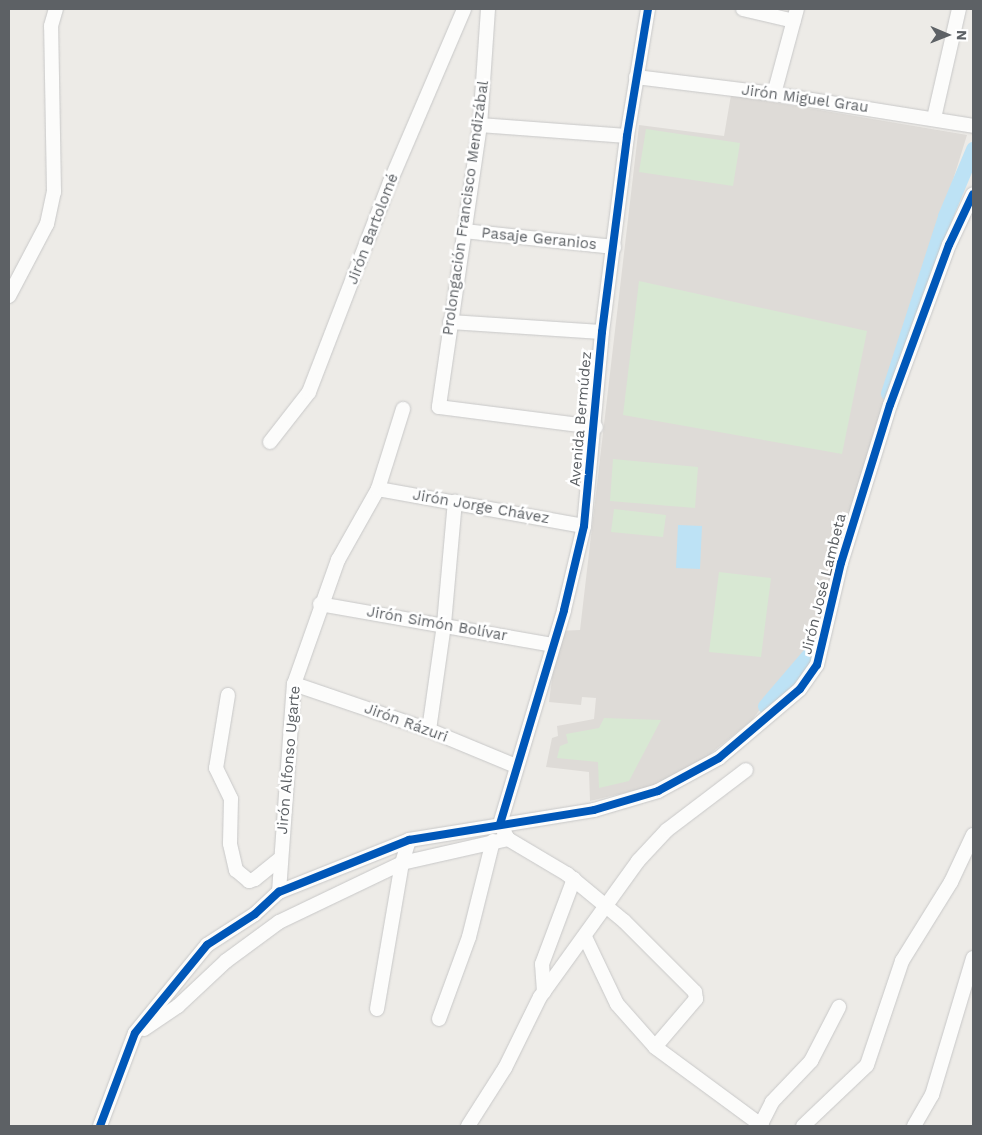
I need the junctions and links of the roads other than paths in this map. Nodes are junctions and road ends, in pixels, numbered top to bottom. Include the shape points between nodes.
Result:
1 (56, 9) edge
2 (464, 9) edge
3 (488, 9) edge
4 (648, 9) edge
5 (743, 9) edge
6 (959, 9) edge
7 (796, 15) edge
8 (636, 77) junction
9 (774, 94) junction
10 (934, 118) junction
11 (480, 125) junction
12 (973, 126) edge
13 (627, 136) junction
14 (973, 194) edge
15 (464, 231) junction
16 (614, 247) junction
17 (9, 296) edge
18 (450, 322) junction
19 (602, 332) junction
20 (403, 409) dead end
21 (596, 427) junction
22 (270, 442) dead end
23 (378, 489) junction
24 (455, 501) junction
25 (584, 526) junction
26 (320, 604) junction
27 (444, 624) junction
28 (552, 645) junction
29 (294, 684) junction
30 (228, 695) dead end
31 (430, 730) junction
32 (516, 766) junction
33 (746, 770) dead end
34 (500, 824) junction
35 (973, 835) edge
36 (508, 839) junction
37 (409, 840) junction
38 (493, 841) junction
39 (281, 858) junction
40 (402, 863) junction
41 (574, 879) junction
42 (279, 892) junction
43 (605, 907) junction
44 (585, 936) junction
45 (973, 958) edge
46 (544, 992) junction
47 (839, 1007) dead end
48 (377, 1009) dead end
49 (439, 1019) dead end
50 (135, 1033) junction
51 (655, 1046) junction
52 (100, 1126) edge
53 (468, 1126) edge
54 (760, 1126) edge
55 (802, 1126) edge
56 (914, 1126) edge

1 - 17 street via 51,26 54,192 47,224
2 - 22 street, Jirón Bartolomé via 390,182 364,258 309,392
3 - 11 street, Prolongación Francisco Mendizábal
4 - 8 street, Avenida Bermúdez
5 - 7 street
6 - 10 street
7 - 9 street
8 - 9 street, Jirón Miguel Grau
8 - 13 street, Avenida Bermúdez
9 - 10 street, Jirón Miguel Grau
10 - 12 street, Jirón Miguel Grau
11 - 13 street
11 - 15 street, Prolongación Francisco Mendizábal
13 - 16 street, Avenida Bermúdez
14 - 34 street, Jirón José Lambeta via 949,245 890,405 841,563 817,665 800,689 720,758 658,791 594,810
15 - 16 street, Pasaje Geranios
15 - 18 street, Prolongación Francisco Mendizábal
16 - 19 street, Avenida Bermúdez
18 - 19 street
18 - 21 street, Prolongación Francisco Mendizábal via 439,407
19 - 21 street, Avenida Bermúdez
20 - 23 street, Jirón Alfonso Ugarte
21 - 25 street, Avenida Bermúdez
23 - 24 street, Jirón Jorge Chávez
23 - 26 street, Jirón Alfonso Ugarte via 338,560
24 - 25 street, Jirón Jorge Chávez
24 - 27 street
25 - 28 street, Avenida Bermúdez
26 - 27 street, Jirón Simón Bolívar
26 - 29 street, Jirón Alfonso Ugarte
27 - 28 street, Jirón Simón Bolívar
27 - 31 street
28 - 32 street, Avenida Bermúdez
29 - 31 street, Jirón Rázuri
29 - 39 street, Jirón Alfonso Ugarte
30 - 39 street via 216,768 232,799 230,844 236,870 248,881
31 - 32 street, Jirón Rázuri
32 - 34 street, Avenida Bermúdez
33 - 43 street via 667,830 638,861
34 - 36 street
34 - 37 street, Jirón José Lambeta
35 - 55 street via 952,882 902,961 867,1065
36 - 38 street
36 - 41 street
37 - 40 street
37 - 42 street, Jirón José Lambeta
38 - 40 street
38 - 49 street via 469,936
39 - 42 street, Jirón Alfonso Ugarte
40 - 48 street
40 - 50 street via 279,922 226,961 178,1006
41 - 43 street
41 - 46 street via 542,964
42 - 50 street via 255,914 208,945
43 - 44 street
43 - 51 street via 647,941 697,995
44 - 46 street
44 - 51 street via 617,1004
45 - 56 street via 932,1095
46 - 53 street via 505,1068
47 - 54 street via 811,1061 772,1102
50 - 52 street
51 - 54 street

